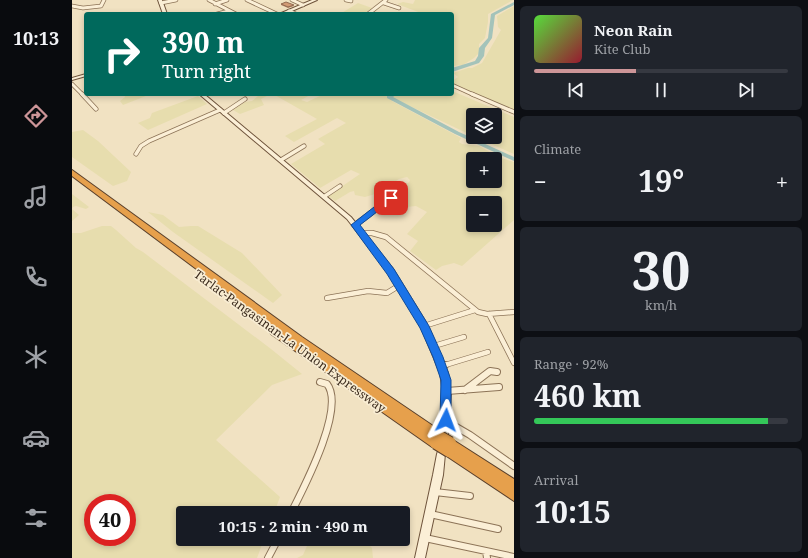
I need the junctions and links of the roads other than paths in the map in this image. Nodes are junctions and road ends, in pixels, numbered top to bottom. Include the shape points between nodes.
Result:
1 (104, 0) edge
2 (176, 0) edge
3 (209, 0) edge
4 (249, 0) edge
5 (292, 0) edge
6 (315, 0) edge
7 (346, 0) edge
8 (160, 1) edge
9 (227, 1) edge
10 (351, 1) dead end
11 (385, 1) edge
12 (217, 4) junction
13 (303, 5) junction
14 (72, 6) edge
15 (101, 6) junction
16 (398, 8) dead end
17 (99, 10) dead end
18 (229, 11) joint
19 (289, 11) edge
20 (164, 12) edge
21 (225, 12) edge
22 (273, 12) edge
23 (371, 12) edge
24 (84, 76) edge
25 (72, 79) edge
26 (72, 84) edge
27 (454, 86) edge
28 (84, 95) edge
29 (85, 96) edge
30 (203, 96) edge
31 (245, 99) dead end
32 (96, 109) dead end
33 (222, 112) junction
34 (514, 112) edge
35 (304, 146) dead end
36 (136, 154) dead end
37 (281, 160) junction
38 (72, 172) edge
39 (72, 178) edge
40 (340, 186) dead end
41 (325, 196) junction
42 (391, 198) dead end
43 (355, 225) junction
44 (362, 233) junction
45 (400, 285) junction
46 (327, 298) dead end
47 (475, 310) junction
48 (514, 312) edge
49 (489, 314) junction
50 (424, 326) junction
51 (464, 337) dead end
52 (434, 346) junction
53 (488, 352) dead end
54 (514, 363) edge
55 (442, 366) junction
56 (497, 372) dead end
57 (320, 382) dead end
58 (499, 387) dead end
59 (465, 390) junction
60 (447, 391) junction
61 (446, 422) junction
62 (443, 444) junction
63 (514, 466) edge
64 (514, 486) edge
65 (435, 492) junction
66 (514, 495) edge
67 (470, 496) dead end
68 (294, 506) edge
69 (430, 514) junction
70 (498, 529) dead end
71 (426, 538) junction
72 (274, 546) edge
73 (486, 555) edge
74 (514, 557) edge
75 (268, 558) edge
76 (420, 558) edge

1 - 15 street
2 - 8 street
3 - 12 street
4 - 22 street
5 - 13 street
6 - 13 street
7 - 10 street
8 - 20 street
9 - 12 street
11 - 16 street
11 - 23 street
12 - 18 street
13 - 19 street
14 - 15 street
15 - 17 street
18 - 21 street
24 - 25 street
26 - 28 street
27 - 34 street
29 - 32 street
30 - 33 street
31 - 33 street
33 - 36 street via 149,141 141,146
33 - 37 street
35 - 37 street
37 - 41 street
38 - 62 highway, Tarlac-Pangasinan-La Union Expressway via 198,268
39 - 62 highway, Tarlac-Pangasinan-La Union Expressway via 310,356
40 - 41 street
41 - 43 street
42 - 43 street
43 - 44 street
44 - 45 street
44 - 47 street via 386,237
45 - 46 street via 387,293 368,291
45 - 50 street
47 - 49 street
47 - 50 street
48 - 49 street
49 - 54 street
50 - 52 street
51 - 52 street
52 - 55 street
53 - 55 street
55 - 60 street
56 - 59 street via 490,372
57 - 68 street via 330,387 331,408 318,456
58 - 59 street
59 - 60 street
60 - 61 street
61 - 62 street
61 - 63 street via 470,435
62 - 64 highway, Tarlac-Pangasinan-La Union Expressway
62 - 65 street
62 - 66 highway, Tarlac-Pangasinan-La Union Expressway
65 - 67 street
65 - 69 street
69 - 70 street
69 - 71 street
71 - 73 street
71 - 76 street
72 - 75 street
73 - 74 street

